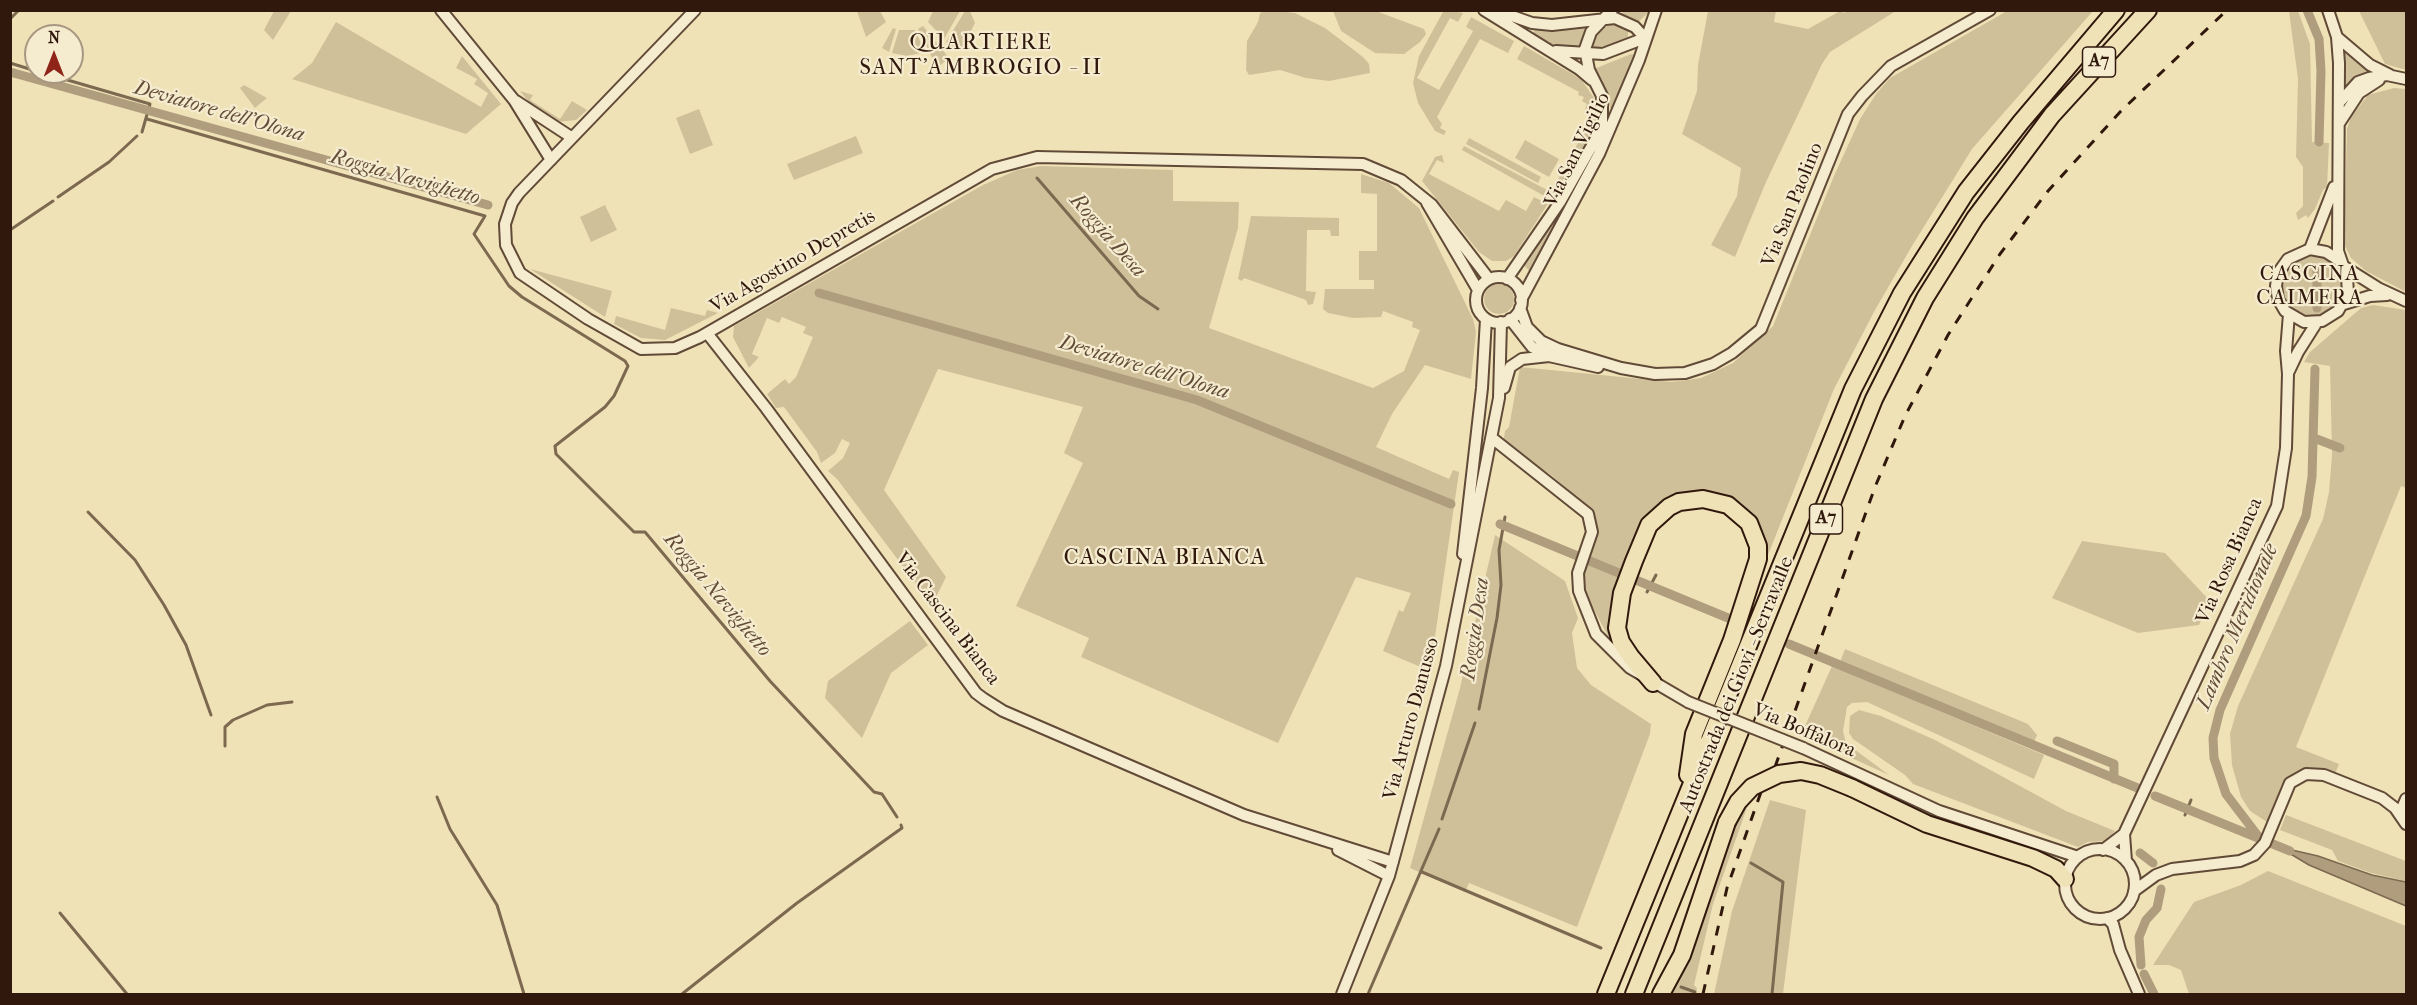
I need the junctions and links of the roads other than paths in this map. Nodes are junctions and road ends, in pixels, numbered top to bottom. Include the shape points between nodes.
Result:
1 (441, 10) edge
2 (696, 10) edge
3 (1484, 10) edge
4 (1495, 10) edge
5 (1656, 10) edge
6 (1990, 10) edge
7 (2116, 10) edge
8 (2148, 10) edge
9 (2328, 10) edge
10 (1608, 14) edge
11 (2337, 37) junction
12 (1645, 38) junction
13 (1545, 47) junction
14 (1585, 55) junction
15 (2393, 76) junction
16 (2406, 80) edge
17 (1596, 84) junction
18 (514, 100) junction
19 (2339, 103) junction
20 (2338, 125) junction
21 (571, 137) junction
22 (551, 160) junction
23 (2337, 175) junction
24 (1425, 200) junction
25 (2310, 249) junction
26 (2342, 264) junction
27 (1489, 279) junction
28 (1508, 279) junction
29 (1478, 290) junction
30 (2393, 296) junction
31 (2406, 302) edge
32 (1521, 304) junction
33 (2344, 304) junction
34 (2289, 314) junction
35 (1486, 319) junction
36 (1506, 321) junction
37 (2317, 322) junction
38 (718, 327) junction
39 (707, 333) junction
40 (1549, 356) junction
41 (729, 359) junction
42 (1618, 367) junction
43 (2288, 374) junction
44 (1482, 388) junction
45 (1499, 398) junction
46 (1492, 438) junction
47 (1461, 584) junction
48 (1653, 683) junction
49 (2406, 799) edge
50 (1684, 800) junction
51 (2400, 813) junction
52 (2406, 824) edge
53 (2124, 834) junction
54 (1316, 839) junction
55 (2103, 850) junction
56 (2078, 857) junction
57 (2126, 861) junction
58 (1393, 862) junction
59 (1389, 876) junction
60 (2065, 879) junction
61 (2134, 891) junction
62 (2107, 918) junction
63 (1653, 951) junction
64 (1342, 994) edge
65 (1606, 994) edge
66 (1634, 994) edge
67 (1642, 994) edge
68 (1661, 994) edge
69 (2139, 994) edge

1 - 18 street
2 - 21 street, Via Agostino Depretis
3 - 13 street
4 - 10 street via 1543,24 1571,24
5 - 12 street, Via San Vigilio
6 - 42 street, Via San Paolino via 1891,66 1848,114 1772,304 1761,329 1750,340 1713,364 1685,373 1655,374
7 - 50 highway, Autostrada dei Giovi - Serravalle / A7 via 1966,192 1902,293 1853,389
8 - 63 highway, Autostrada dei Giovi - Serravalle / A7 via 2052,115 1975,218 1925,298 1874,399
9 - 11 street
10 - 12 street via 1640,30
10 - 14 street via 1587,38
11 - 15 street via 2370,65
11 - 19 street
12 - 14 street via 1610,52
12 - 32 street, Via San Vigilio via 1640,60 1599,154
13 - 14 street
13 - 17 street
14 - 17 street, Via San Vigilio
15 - 16 street
15 - 19 street via 2358,82
15 - 20 street via 2359,93
17 - 28 street, Via San Vigilio via 1602,96 1604,117 1598,139
18 - 21 street
18 - 22 street
19 - 20 street
20 - 23 street
21 - 22 street, Via Agostino Depretis
22 - 39 street, Via Agostino Depretis via 515,198 506,220 506,245 520,273 641,349 675,348
23 - 25 street
23 - 26 street
24 - 27 street, Via Agostino Depretis via 1440,213
24 - 29 street, Via Agostino Depretis
24 - 38 street, Via Agostino Depretis via 1401,180 1363,164 1037,157 992,169
25 - 26 street via 2326,252
25 - 34 street, Via Rosa Bianca via 2292,256 2278,273 2277,295
26 - 30 street
26 - 33 street via 2349,288
27 - 28 street
27 - 29 street
28 - 32 street via 1518,288
29 - 35 street via 1476,304
30 - 31 street
30 - 33 street, Via Rosa Bianca via 2370,296
32 - 36 street
32 - 42 street, Via San Paolino via 1527,327 1541,341
33 - 37 street, Via Rosa Bianca via 2335,315
34 - 37 street
34 - 43 street, Via Rosa Bianca
35 - 36 street
35 - 44 street, Via Arturo Danusso
36 - 40 street, Via San Paolino via 1532,347
36 - 45 street, Via Arturo Danusso
37 - 43 street, Via Rosa Bianca
38 - 39 street, Via Agostino Depretis
38 - 41 street, Via Cascina Bianca
39 - 41 street, Via Cascina Bianca
40 - 42 street, Via San Paolino via 1597,367
40 - 45 street via 1522,359 1510,367
41 - 54 street, Via Cascina Bianca via 976,693 1003,711 1223,807
43 - 53 street, Via Rosa Bianca via 2286,448 2277,506
44 - 45 street via 1495,385
44 - 47 street, Via Arturo Danusso
45 - 46 street, Via Arturo Danusso
46 - 47 street, Via Arturo Danusso
46 - 48 street, Via Boffalora via 1588,514 1592,532 1578,573 1583,605 1596,634 1630,668
47 - 58 street, Via Arturo Danusso via 1446,666
48 - 50 highway via 1622,642 1617,628 1622,593 1649,525 1658,515 1679,502 1714,501 1740,513 1749,523 1758,546 1755,576 1694,734
48 - 56 street, Via Boffalora, bridge via 1939,812
49 - 51 street
50 - 65 highway, Autostrada dei Giovi - Serravalle / A7
51 - 52 street
51 - 61 street via 2382,798 2347,783 2316,773 2297,778 2285,792 2262,848 2245,860 2172,869
53 - 55 street
53 - 57 street
54 - 58 street, Via Cascina Bianca
54 - 59 street, Via Cascina Bianca
55 - 56 street
55 - 57 street
56 - 60 street
57 - 61 street via 2134,876
58 - 59 street, Via Arturo Danusso
59 - 64 street, Via Arturo Danusso
60 - 62 street via 2067,896 2076,910 2092,918
60 - 68 highway, bridge via 2056,869 2033,858 1927,824 1820,775 1801,771 1779,774 1752,787 1726,822 1682,955
61 - 62 street via 2124,909
62 - 69 street via 2113,924
63 - 66 highway, Autostrada dei Giovi - Serravalle / A7
63 - 67 highway

